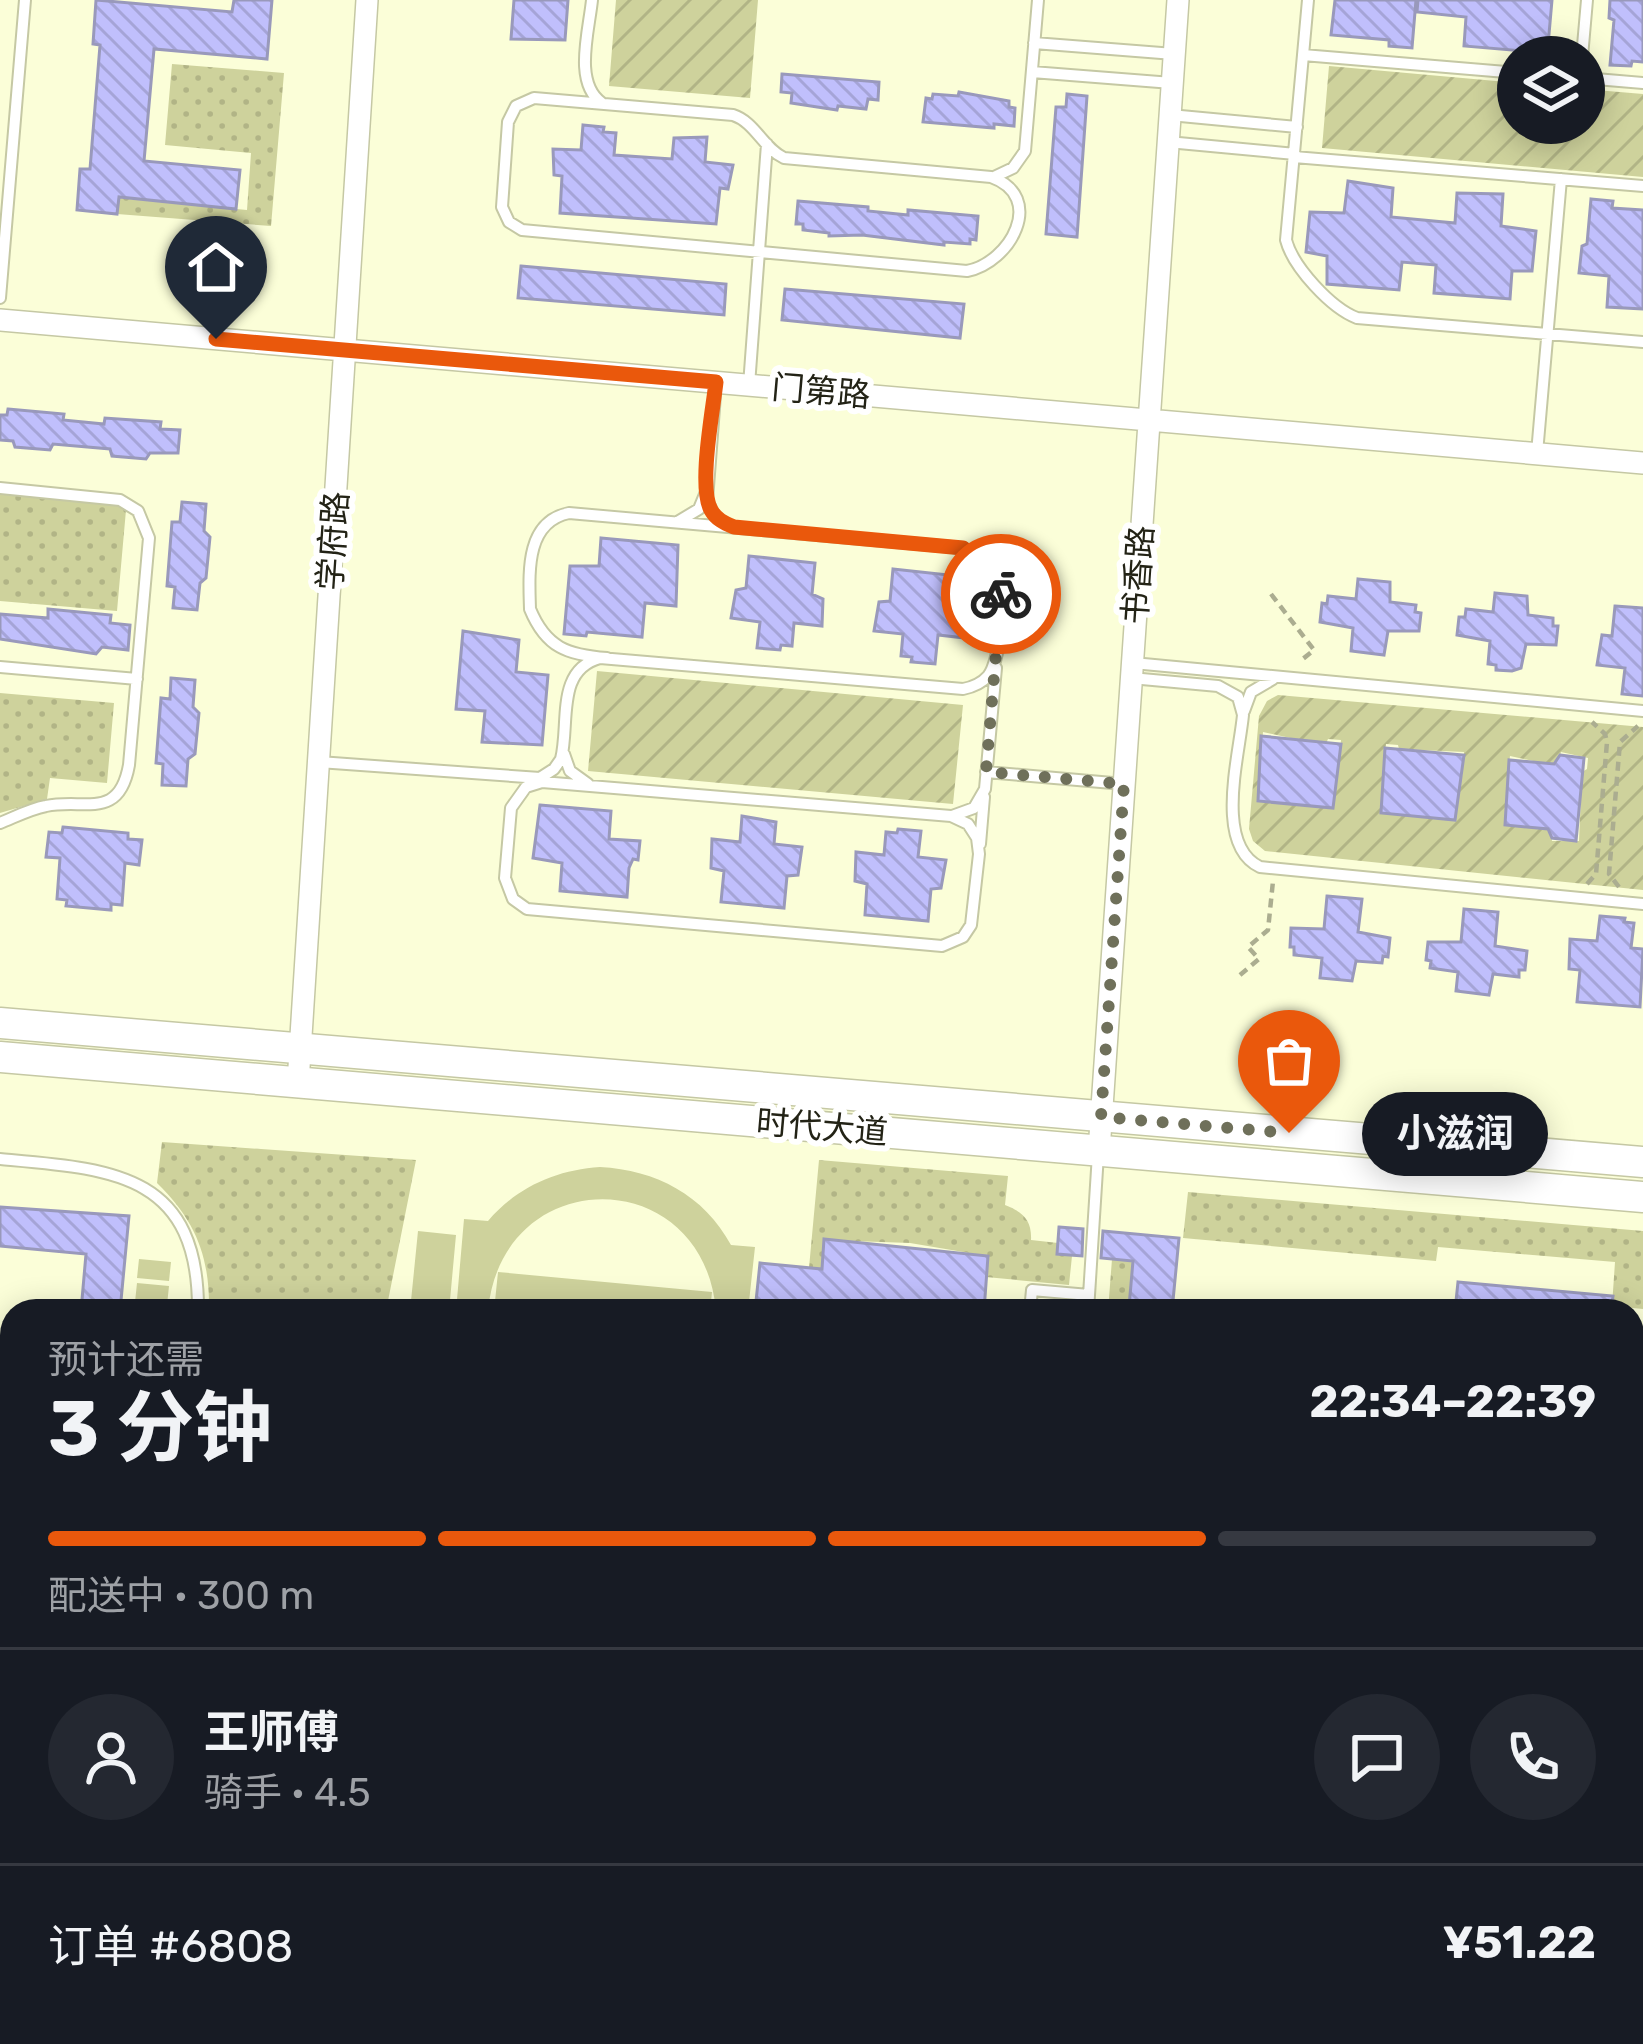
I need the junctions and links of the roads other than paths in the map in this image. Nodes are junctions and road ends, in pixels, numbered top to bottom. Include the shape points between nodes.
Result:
1 (25, 0) edge
2 (367, 0) edge
3 (592, 0) edge
4 (1038, 0) edge
5 (1178, 0) edge
6 (1308, 0) edge
7 (1588, 0) edge
8 (1584, 36) edge
9 (1034, 43) junction
10 (1174, 54) junction
11 (1303, 55) junction
12 (1497, 71) edge
13 (1032, 72) junction
14 (585, 79) junction
15 (1605, 80) edge
16 (1172, 83) junction
17 (1643, 83) edge
18 (560, 101) junction
19 (604, 104) junction
20 (1170, 115) junction
21 (1297, 127) junction
22 (1168, 142) junction
23 (766, 144) junction
24 (1294, 155) junction
25 (792, 159) junction
26 (992, 177) junction
27 (1562, 179) junction
28 (766, 181) junction
29 (1643, 186) edge
30 (760, 253) junction
31 (0, 298) edge
32 (0, 320) edge
33 (1643, 342) edge
34 (345, 350) junction
35 (716, 382) junction
36 (749, 385) junction
37 (1149, 419) junction
38 (1538, 454) junction
39 (1643, 463) edge
40 (0, 488) edge
41 (706, 489) junction
42 (672, 522) junction
43 (734, 527) junction
44 (558, 647) junction
45 (607, 658) junction
46 (997, 659) junction
47 (0, 667) edge
48 (1132, 670) junction
49 (1280, 677) junction
50 (137, 679) junction
51 (570, 683) junction
52 (963, 689) junction
53 (1643, 711) edge
54 (1243, 715) junction
55 (991, 724) junction
56 (563, 751) junction
57 (319, 763) junction
58 (986, 772) junction
59 (514, 779) junction
60 (536, 781) junction
61 (1124, 784) junction
62 (597, 786) junction
63 (985, 789) junction
64 (512, 807) junction
65 (951, 816) junction
66 (0, 823) edge
67 (979, 854) junction
68 (1643, 904) edge
69 (0, 1023) edge
70 (301, 1048) junction
71 (0, 1057) edge
72 (298, 1083) junction
73 (1101, 1117) junction
74 (1099, 1150) junction
75 (0, 1159) edge
76 (1643, 1162) edge
77 (1643, 1197) edge
78 (1089, 1295) junction
79 (197, 1299) edge
80 (1031, 1299) edge
81 (1089, 1299) edge

1 - 31 lane
2 - 34 street, 学府路
3 - 14 lane
4 - 9 lane
5 - 10 street, 书香路
6 - 11 lane
7 - 8 lane
9 - 10 lane
9 - 13 lane
10 - 16 street, 书香路
11 - 12 lane
11 - 21 lane
13 - 16 lane
13 - 26 lane via 1025,151 1013,169
14 - 18 lane
14 - 19 lane
15 - 17 lane
16 - 20 street, 书香路
18 - 19 lane
18 - 30 lane via 534,98 512,111 502,207 509,222 522,230
19 - 23 lane via 734,115
20 - 21 lane
20 - 22 street, 书香路
21 - 24 lane
22 - 24 lane
22 - 37 street, 书香路
23 - 25 lane
23 - 28 lane
24 - 27 lane
24 - 33 lane via 1290,254 1350,316
25 - 26 lane
25 - 28 lane
26 - 30 lane via 1016,195 1018,230 976,270
27 - 29 lane
27 - 38 lane
28 - 30 lane
30 - 36 lane
32 - 34 street, 门第路
34 - 35 street, 门第路
34 - 57 street, 学府路
35 - 36 street, 门第路
35 - 41 lane
36 - 37 street, 门第路
37 - 38 street, 门第路
37 - 48 street, 书香路
38 - 39 street, 门第路
40 - 50 lane via 109,497 137,511 149,538
41 - 42 lane via 696,512
41 - 43 lane via 714,515
42 - 43 lane
42 - 44 lane via 569,513 539,529 530,609
43 - 46 lane via 963,548 1000,589
44 - 45 lane
44 - 51 lane
45 - 51 lane via 586,662
45 - 52 lane
46 - 52 lane via 984,681
46 - 55 lane
47 - 50 lane
48 - 49 lane
48 - 54 lane via 1225,687
48 - 61 street, 书香路
49 - 53 lane
49 - 54 lane via 1257,686
50 - 66 lane via 130,764 115,796 94,806 40,807
51 - 56 lane
52 - 55 lane via 984,704
54 - 68 lane via 1233,836 1250,862
55 - 58 lane
56 - 60 lane via 554,770
56 - 62 lane via 574,776
57 - 59 lane
57 - 70 street, 学府路
58 - 61 lane
58 - 63 lane
59 - 60 lane
59 - 64 lane
60 - 62 lane
60 - 64 lane
61 - 73 street, 书香路
62 - 65 lane
63 - 65 lane via 974,808
63 - 67 lane
64 - 67 lane via 505,878 513,899 537,912 942,946 971,926
65 - 67 lane via 968,824
69 - 70 main road, 时代大道
70 - 72 street, 学府路
70 - 73 main road, 时代大道
71 - 72 main road, 时代大道
72 - 74 main road, 时代大道
73 - 74 street, 书香路
73 - 76 main road, 时代大道
74 - 77 main road, 时代大道
74 - 78 lane
75 - 79 lane via 89,1167 144,1187 180,1223 194,1253
78 - 80 lane via 1032,1290
78 - 81 lane

